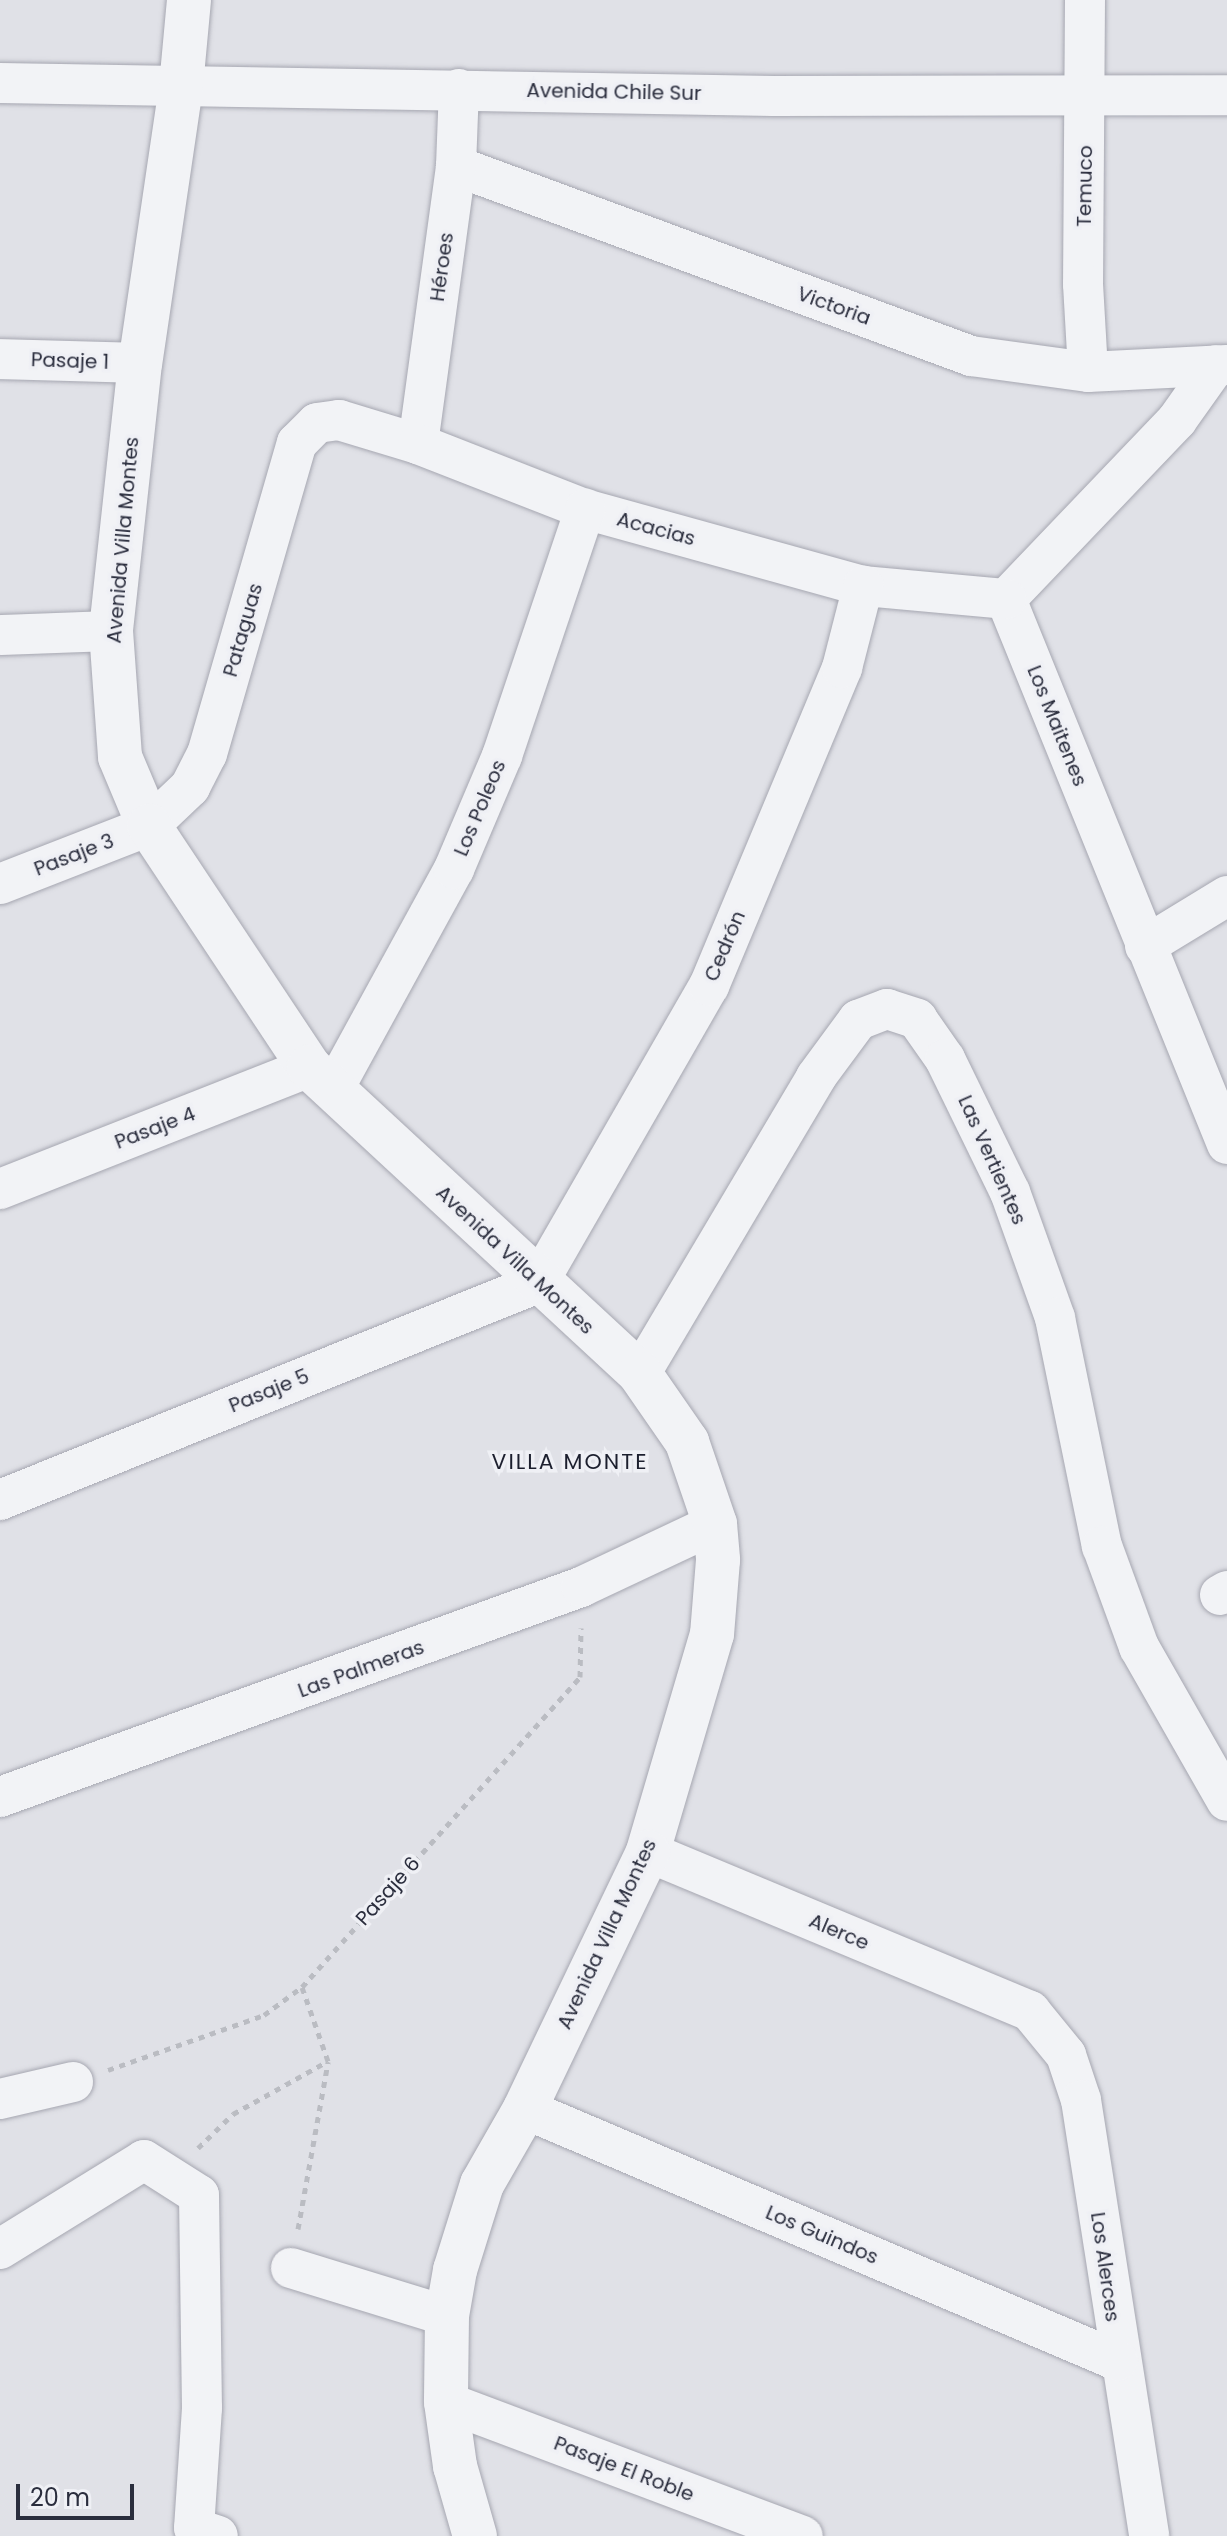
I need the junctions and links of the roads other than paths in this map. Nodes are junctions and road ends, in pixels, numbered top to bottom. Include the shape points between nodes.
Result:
1 (189, 0) edge
2 (1085, 0) edge
3 (0, 83) edge
4 (181, 87) junction
5 (459, 89) junction
6 (1227, 95) edge
7 (1087, 98) junction
8 (456, 166) junction
9 (0, 359) edge
10 (140, 363) junction
11 (1221, 365) edge
12 (1088, 372) junction
13 (317, 423) joint
14 (418, 444) junction
15 (585, 509) junction
16 (863, 586) junction
17 (1006, 599) junction
18 (111, 631) junction
19 (0, 635) edge
20 (149, 826) junction
21 (0, 884) edge
22 (1227, 896) edge
23 (1145, 946) junction
24 (321, 1078) junction
25 (1227, 1144) edge
26 (0, 1189) edge
27 (538, 1283) junction
28 (640, 1374) junction
29 (0, 1500) edge
30 (715, 1524) junction
31 (0, 1797) edge
32 (1227, 1801) edge
33 (648, 1852) junction
34 (1030, 2011) joint
35 (73, 2082) road end
36 (0, 2099) edge
37 (525, 2109) junction
38 (0, 2249) edge
39 (291, 2268) road end
40 (447, 2316) junction
41 (1118, 2361) junction
42 (446, 2402) junction
43 (218, 2536) edge
44 (475, 2536) edge
45 (803, 2536) edge
46 (1149, 2536) edge

1 - 4 street, Avenida Villa Montes
2 - 7 street, Temuco
3 - 4 street, Avenida Chile Sur
4 - 5 street, Avenida Chile Sur
4 - 10 street, Avenida Villa Montes
5 - 7 street, Avenida Chile Sur
5 - 8 street, Héroes
6 - 7 street, Avenida Chile Sur
7 - 12 street, Temuco via 1083,284
8 - 12 street, Victoria via 971,356
8 - 14 street, Héroes
9 - 10 street, Pasaje 1
10 - 18 street, Avenida Villa Montes
11 - 12 street, Victoria
11 - 17 street via 1177,420
13 - 14 street, Acacias via 339,420
13 - 20 street, Pataguas via 297,443 207,754 190,787
14 - 15 street, Acacias
15 - 16 street, Acacias
15 - 24 street, Los Poleos via 502,756 460,855
16 - 17 street, Acacias
16 - 27 street, Cedrón via 842,668 709,986
17 - 23 street, Los Maitenes
18 - 19 street
18 - 20 street, Avenida Villa Montes via 120,757
20 - 21 street, Pasaje 3
20 - 24 street, Avenida Villa Montes
22 - 23 street
23 - 25 street, Los Maitenes
24 - 26 street, Pasaje 4
24 - 27 street, Avenida Villa Montes
27 - 28 street, Avenida Villa Montes
27 - 29 street, Pasaje 5
28 - 30 street, Avenida Villa Montes via 687,1442
28 - 32 street, Las Vertientes via 816,1077 858,1020 887,1009 917,1019 945,1059 1015,1206 1055,1318 1102,1546 1139,1647
30 - 31 street, Las Palmeras via 581,1587
30 - 33 street, Avenida Villa Montes via 712,1634
33 - 34 street, Alerce
33 - 37 street, Avenida Villa Montes
34 - 41 street, Los Alerces via 1066,2055 1081,2100
35 - 36 street
37 - 40 street, Avenida Villa Montes via 482,2184
37 - 41 street, Los Guindos
38 - 43 street via 144,2160 199,2195 202,2408 194,2528
39 - 40 street
40 - 42 street, Avenida Villa Montes
41 - 46 street, Los Alerces
42 - 44 street, Avenida Villa Montes via 455,2466
42 - 45 street, Pasaje El Roble

